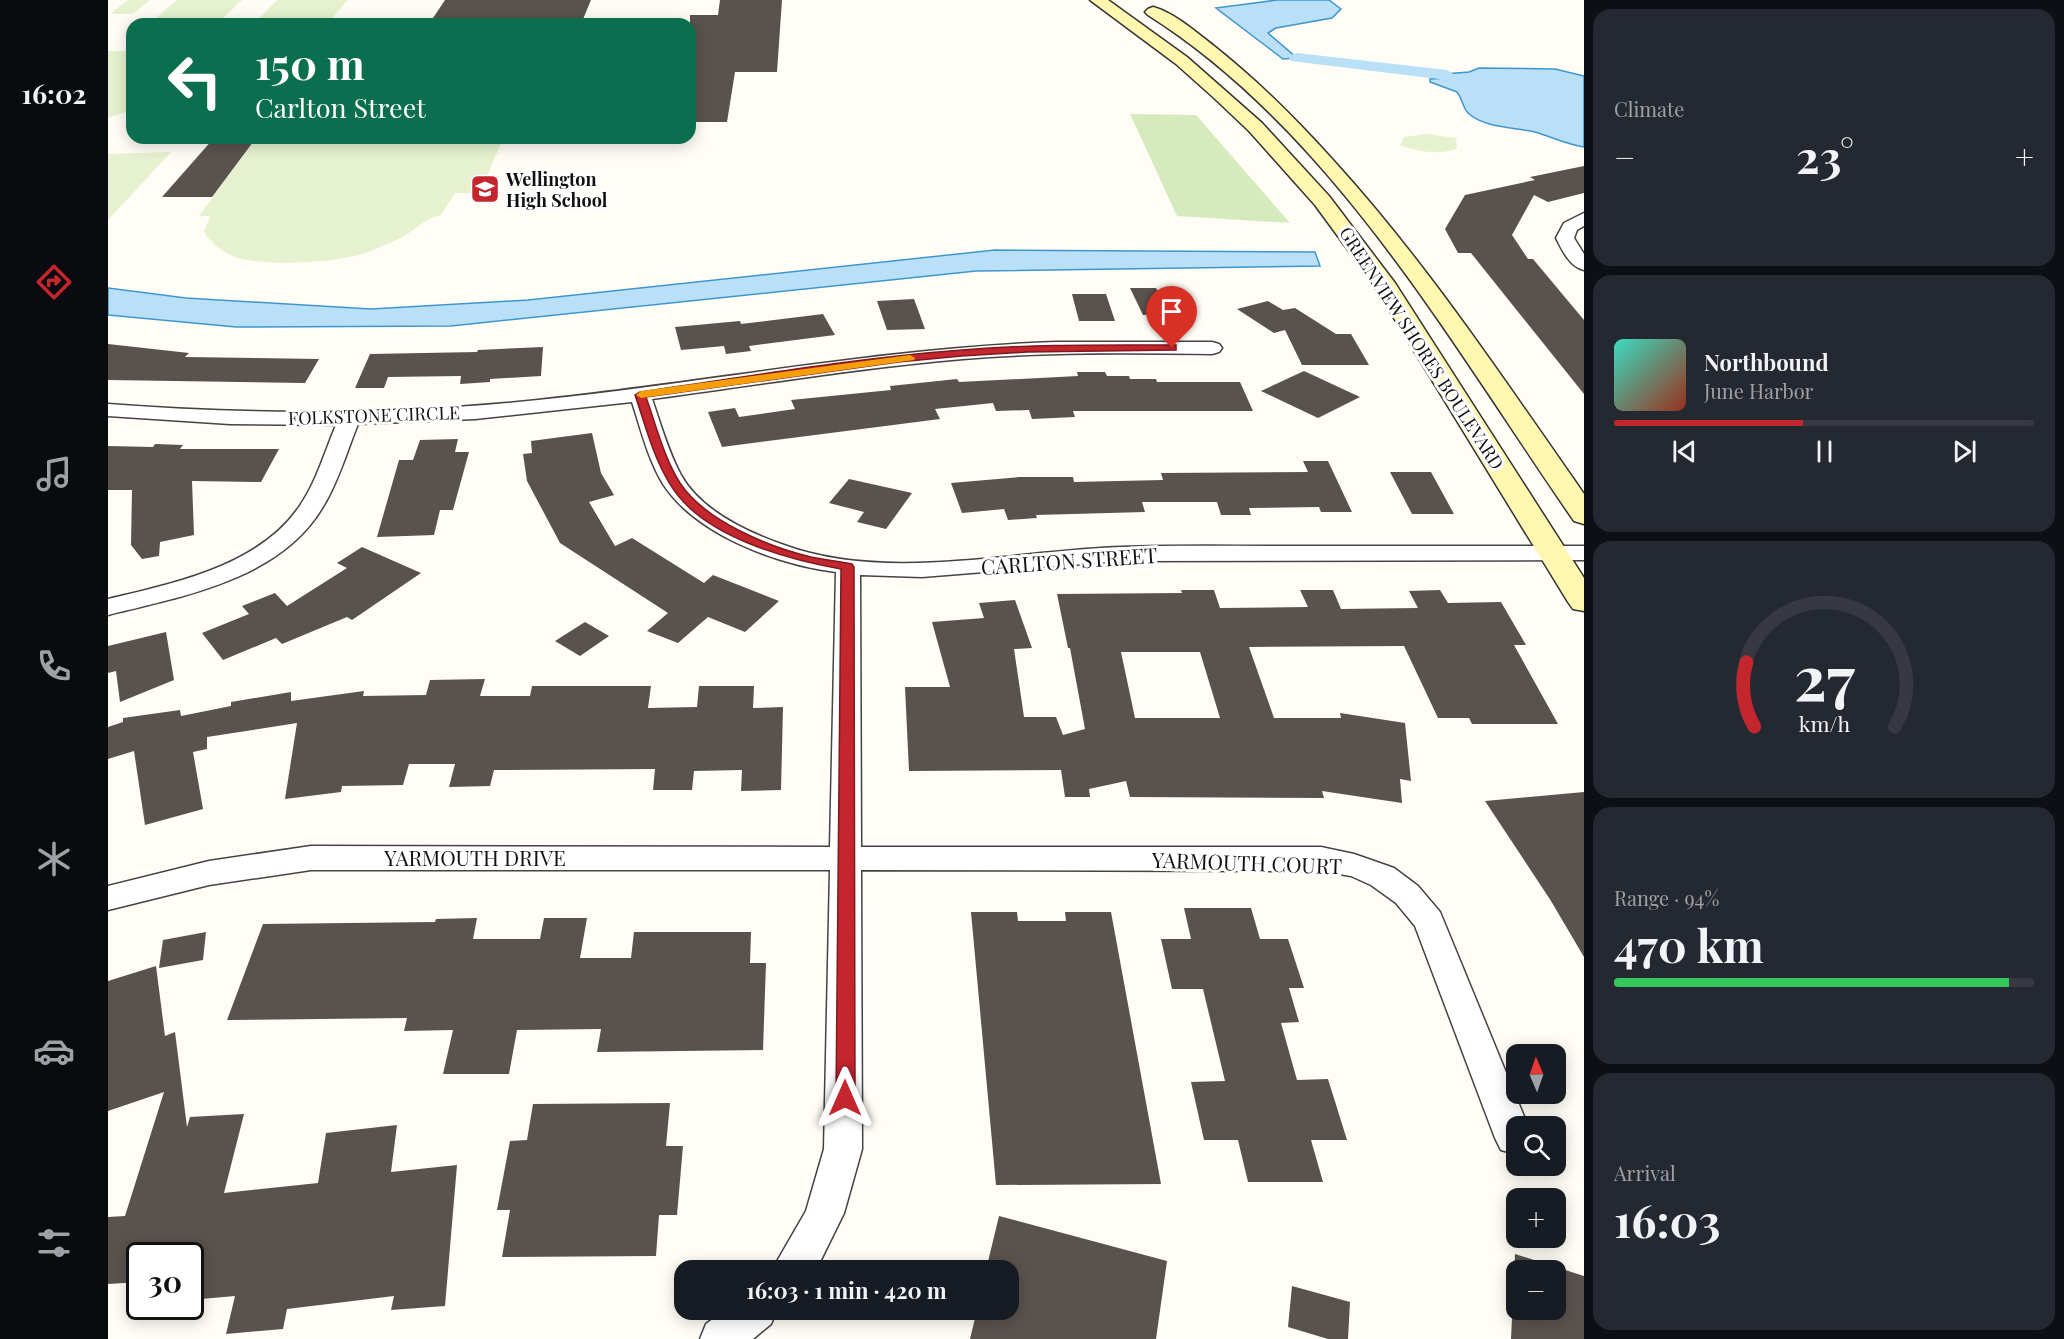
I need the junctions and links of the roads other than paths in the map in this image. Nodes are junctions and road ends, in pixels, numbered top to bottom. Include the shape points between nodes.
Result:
1 (1098, 0) edge
2 (1132, 0) edge
3 (1584, 219) edge
4 (1584, 266) edge
5 (1212, 348) dead end
6 (640, 395) junction
7 (108, 410) edge
8 (350, 418) junction
9 (1584, 515) edge
10 (1553, 553) junction
11 (1584, 553) edge
12 (848, 567) junction
13 (1584, 602) edge
14 (108, 607) edge
15 (846, 858) junction
16 (108, 897) edge
17 (1506, 1118) edge
18 (798, 1260) edge
19 (745, 1320) edge
20 (721, 1339) edge

1 - 10 street, GREENVIEW SHORES BOULEVARD via 1201,75 1313,187 1384,283
2 - 9 street, GREENVIEW SHORES BOULEVARD via 1236,71 1344,182 1419,277
3 - 4 street via 1570,227 1565,238
5 - 6 street, FOLKSTONE CIRCLE via 962,353
6 - 8 street, FOLKSTONE CIRCLE via 515,409
6 - 12 street, CARLTON STREET via 666,466 692,503 714,521 752,541 810,560
7 - 8 street, FOLKSTONE CIRCLE via 224,417
8 - 14 street via 312,506 280,540 208,579
10 - 11 street, CARLTON STREET
10 - 12 street, CARLTON STREET via 1121,554 930,570
10 - 13 street, GREENVIEW SHORES BOULEVARD
12 - 15 street
15 - 16 street, YARMOUTH DRIVE via 311,858 176,878
15 - 17 street, YARMOUTH COURT via 1321,859 1371,870 1416,901 1429,921
15 - 18 street via 843,1149 828,1207
19 - 20 street

